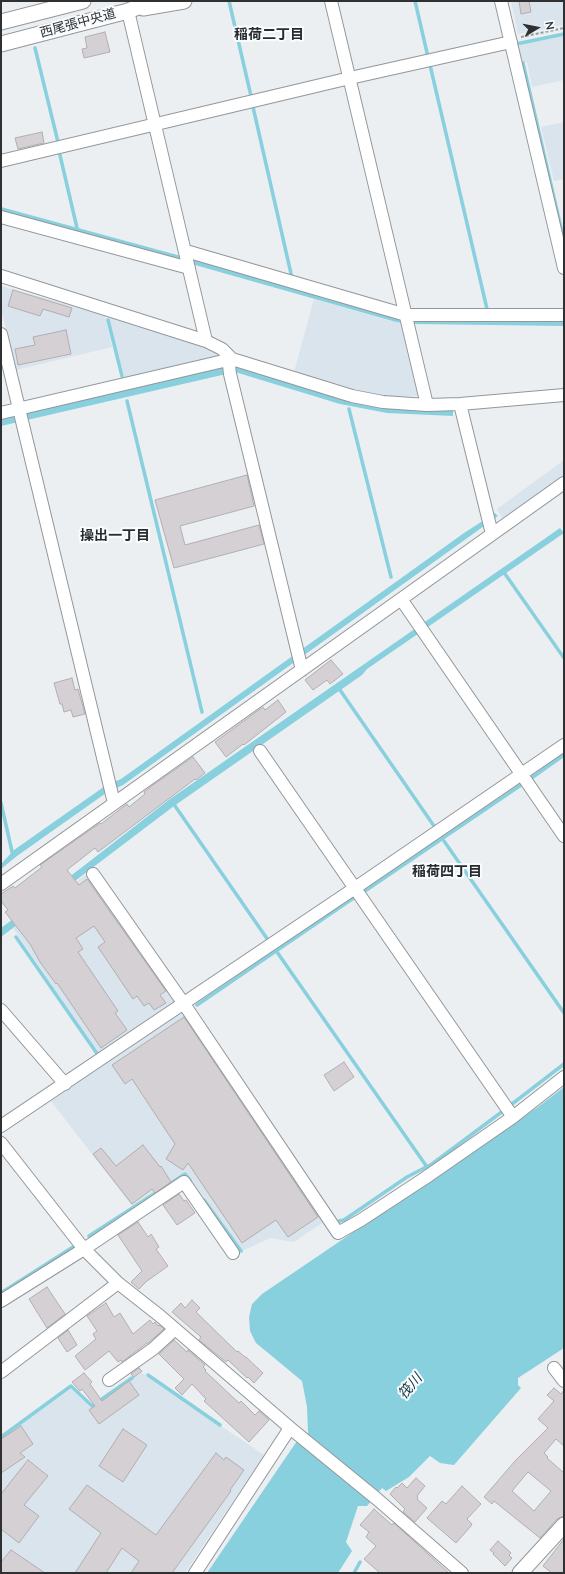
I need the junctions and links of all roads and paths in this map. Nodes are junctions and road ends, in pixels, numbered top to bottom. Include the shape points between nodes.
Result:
1 (83, 1) edge
2 (153, 1) edge
3 (184, 1) edge
4 (332, 1) edge
5 (501, 1) edge
6 (128, 11) junction
7 (1, 22) edge
8 (564, 28) edge
9 (510, 41) junction
10 (1, 44) edge
11 (350, 78) junction
12 (154, 125) junction
13 (1, 161) edge
14 (1, 217) edge
15 (188, 259) junction
16 (564, 268) edge
17 (1, 276) edge
18 (564, 315) edge
19 (407, 319) junction
20 (1, 334) edge
21 (206, 341) junction
22 (230, 366) junction
23 (564, 395) edge
24 (460, 404) junction
25 (427, 405) junction
26 (1, 413) edge
27 (20, 415) junction
28 (564, 483) edge
29 (490, 524) junction
30 (401, 599) junction
31 (301, 666) junction
32 (564, 745) edge
33 (260, 751) dead end
34 (521, 774) junction
35 (113, 799) junction
36 (564, 836) edge
37 (93, 874) dead end
38 (1, 884) edge
39 (355, 888) junction
40 (184, 1004) junction
41 (1, 1010) edge
42 (564, 1077) edge
43 (65, 1084) junction
44 (514, 1117) junction
45 (1, 1126) edge
46 (1, 1143) edge
47 (84, 1249) junction
48 (233, 1253) dead end
49 (118, 1283) junction
50 (1, 1301) edge
51 (175, 1329) junction
52 (554, 1368) dead end
53 (1, 1372) edge
54 (109, 1380) dead end
55 (564, 1381) edge
56 (293, 1430) junction
57 (564, 1525) edge
58 (195, 1573) edge
59 (462, 1573) edge
60 (520, 1573) edge

1 - 7 main road, 西尾張中央道
2 - 6 main road, 西尾張中央道
3 - 6 main road
4 - 11 street
5 - 9 street
6 - 10 main road, 西尾張中央道
6 - 12 street
8 - 9 path
9 - 11 street
9 - 16 street
11 - 12 street
11 - 19 street
12 - 13 street
12 - 15 street
14 - 15 street
15 - 19 street
15 - 21 street
17 - 21 street
18 - 19 street
19 - 25 street
20 - 27 street
21 - 22 street via 222,349
22 - 25 street via 352,396 383,402
22 - 27 street
22 - 31 street
23 - 24 street
24 - 25 street
24 - 29 street
26 - 27 street
27 - 35 street
28 - 29 street
29 - 30 street
30 - 31 street
30 - 34 street
31 - 35 street
32 - 34 street
33 - 39 street
34 - 36 street
34 - 39 street
35 - 38 street
37 - 40 street
39 - 40 street
39 - 44 street
40 - 43 street
40 - 44 street via 338,1233
41 - 43 street
42 - 44 street
43 - 45 street
46 - 47 street
47 - 48 street via 184,1182
47 - 49 street
47 - 50 street
49 - 51 street
49 - 53 street
51 - 54 street via 153,1349
51 - 56 street
52 - 55 street
56 - 58 street
56 - 59 street
57 - 60 main road

